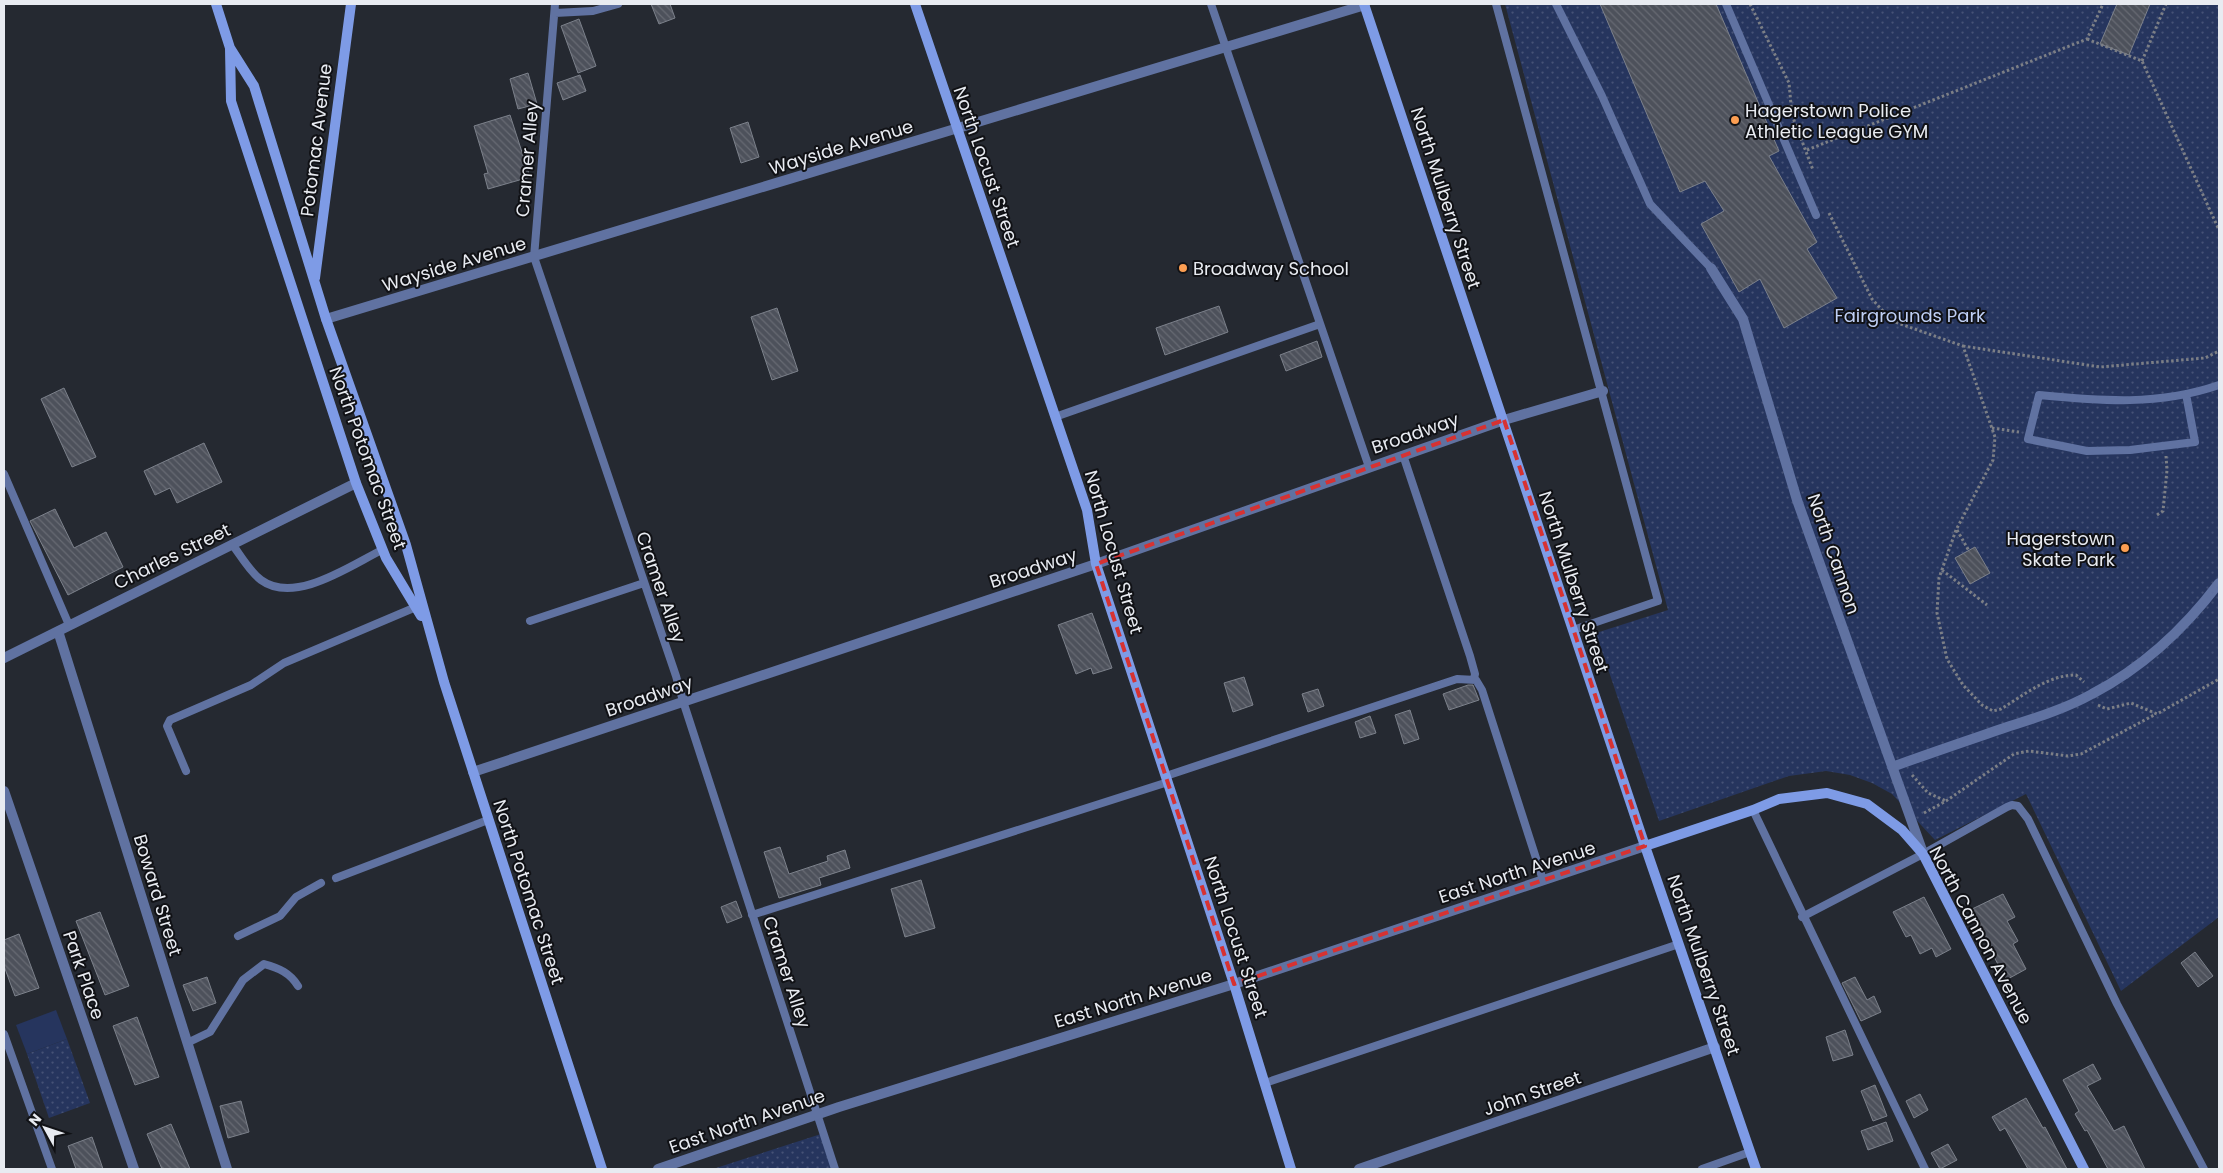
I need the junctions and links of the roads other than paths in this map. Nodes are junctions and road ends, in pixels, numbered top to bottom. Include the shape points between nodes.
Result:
1 (216, 4) edge
2 (350, 4) edge
3 (556, 4) edge
4 (618, 4) edge
5 (915, 4) edge
6 (1211, 4) edge
7 (1364, 4) edge
8 (1496, 4) edge
9 (1556, 4) edge
10 (1726, 4) edge
11 (555, 13) junction
12 (1224, 47) junction
13 (230, 48) junction
14 (956, 128) junction
15 (1816, 214) dead end
16 (534, 257) junction
17 (1711, 268) joint
18 (314, 281) junction
19 (326, 319) junction
20 (1320, 324) junction
21 (2219, 385) edge
22 (1602, 391) junction
23 (2186, 394) junction
24 (1055, 417) junction
25 (1504, 420) junction
26 (1403, 455) junction
27 (1369, 467) junction
28 (4, 474) edge
29 (356, 483) junction
30 (232, 544) junction
31 (382, 550) junction
32 (1096, 564) junction
33 (644, 583) junction
34 (2219, 583) edge
35 (416, 607) junction
36 (530, 621) dead end
37 (69, 625) junction
38 (427, 625) junction
39 (1573, 630) junction
40 (58, 631) junction
41 (4, 658) edge
42 (1474, 680) junction
43 (683, 702) junction
44 (1892, 767) junction
45 (186, 771) dead end
46 (473, 772) junction
47 (1167, 779) junction
48 (4, 791) edge
49 (1753, 810) junction
50 (488, 820) junction
51 (1645, 846) junction
52 (1923, 854) junction
53 (336, 878) dead end
54 (1543, 880) junction
55 (321, 883) dead end
56 (752, 915) junction
57 (1802, 917) junction
58 (238, 936) dead end
59 (1680, 944) junction
60 (1234, 984) junction
61 (298, 986) dead end
62 (4, 1034) edge
63 (187, 1043) junction
64 (1716, 1047) junction
65 (1265, 1083) junction
66 (817, 1114) junction
67 (1750, 1152) junction
68 (52, 1169) edge
69 (134, 1169) edge
70 (227, 1169) edge
71 (602, 1169) edge
72 (658, 1169) edge
73 (836, 1169) edge
74 (1291, 1169) edge
75 (1359, 1169) edge
76 (1702, 1169) edge
77 (1756, 1169) edge
78 (1925, 1169) edge
79 (2084, 1169) edge
80 (2204, 1169) edge

1 - 13 street
2 - 18 street, Potomac Avenue
3 - 11 lane, Cramer Alley
4 - 11 lane via 593,11
5 - 14 street, North Locust Street
6 - 12 lane
7 - 12 street, Wayside Avenue
7 - 25 street, North Mulberry Street
8 - 22 lane
9 - 17 lane via 1650,204
10 - 15 lane
11 - 16 lane, Cramer Alley
12 - 14 street, Wayside Avenue
12 - 20 lane
13 - 18 street, North Potomac Street via 254,86
13 - 29 street, North Potomac Street via 232,101
14 - 16 street, Wayside Avenue
14 - 24 street, North Locust Street
16 - 19 street, Wayside Avenue
16 - 33 lane, Cramer Alley
17 - 44 street, North Cannon via 1743,319 1797,500
18 - 19 street, North Potomac Street
19 - 38 street, North Potomac Street via 406,545
20 - 24 lane
20 - 27 lane
21 - 23 lane
22 - 25 street, Broadway
22 - 39 lane via 1658,600
23 - 23 lane via 2195,442 2130,450 2087,451 2028,439 2039,395 2111,402
24 - 32 street, North Locust Street via 1087,510
25 - 26 street, Broadway
25 - 39 street, North Mulberry Street
26 - 27 street, Broadway
26 - 42 lane via 1470,656
27 - 32 street, Broadway
28 - 37 lane
29 - 30 street, Charles Street
29 - 31 street, North Potomac Street
30 - 31 lane via 262,580 270,585 290,588 310,585
30 - 37 street, Charles Street
31 - 35 street, North Potomac Street
32 - 43 street, Broadway
32 - 47 street, North Locust Street
33 - 36 lane
33 - 43 lane, Cramer Alley
34 - 44 street via 2155,651 2091,695 2048,714
35 - 38 street, North Potomac Street
35 - 45 lane via 284,663 251,685 170,720 168,726
37 - 40 street, Charles Street
38 - 46 street, North Potomac Street
39 - 51 street, North Mulberry Street
40 - 41 street, Charles Street
40 - 63 street, Boward Street
42 - 47 lane via 1457,679
42 - 54 lane via 1482,690
43 - 46 street, Broadway
43 - 56 lane, Cramer Alley
44 - 52 street, North Cannon
46 - 50 street, North Potomac Street
47 - 56 lane
47 - 60 street, North Locust Street
48 - 69 street, Park Place
49 - 51 street, North Cannon Avenue
49 - 52 street, North Cannon Avenue via 1780,799 1827,793 1867,804 1902,830
49 - 57 lane
50 - 53 lane
50 - 71 street, North Potomac Street
51 - 54 street, East North Avenue
51 - 59 street, North Mulberry Street
52 - 57 lane
52 - 79 street, North Cannon Avenue
52 - 80 lane via 2006,807 2012,805 2022,809 2116,1004
54 - 60 street, East North Avenue
55 - 58 lane via 296,897 280,916
56 - 66 lane, Cramer Alley
57 - 78 lane
59 - 64 street, North Mulberry Street
59 - 65 lane
60 - 65 street, North Locust Street
60 - 66 street, East North Avenue
61 - 63 lane via 292,976 264,964 243,980 210,1032
62 - 68 lane
63 - 70 street, Boward Street
64 - 67 street, North Mulberry Street
64 - 75 street, John Street
65 - 74 street, North Locust Street
66 - 72 street, East North Avenue
66 - 73 lane, Cramer Alley
67 - 76 lane
67 - 77 street, North Mulberry Street

